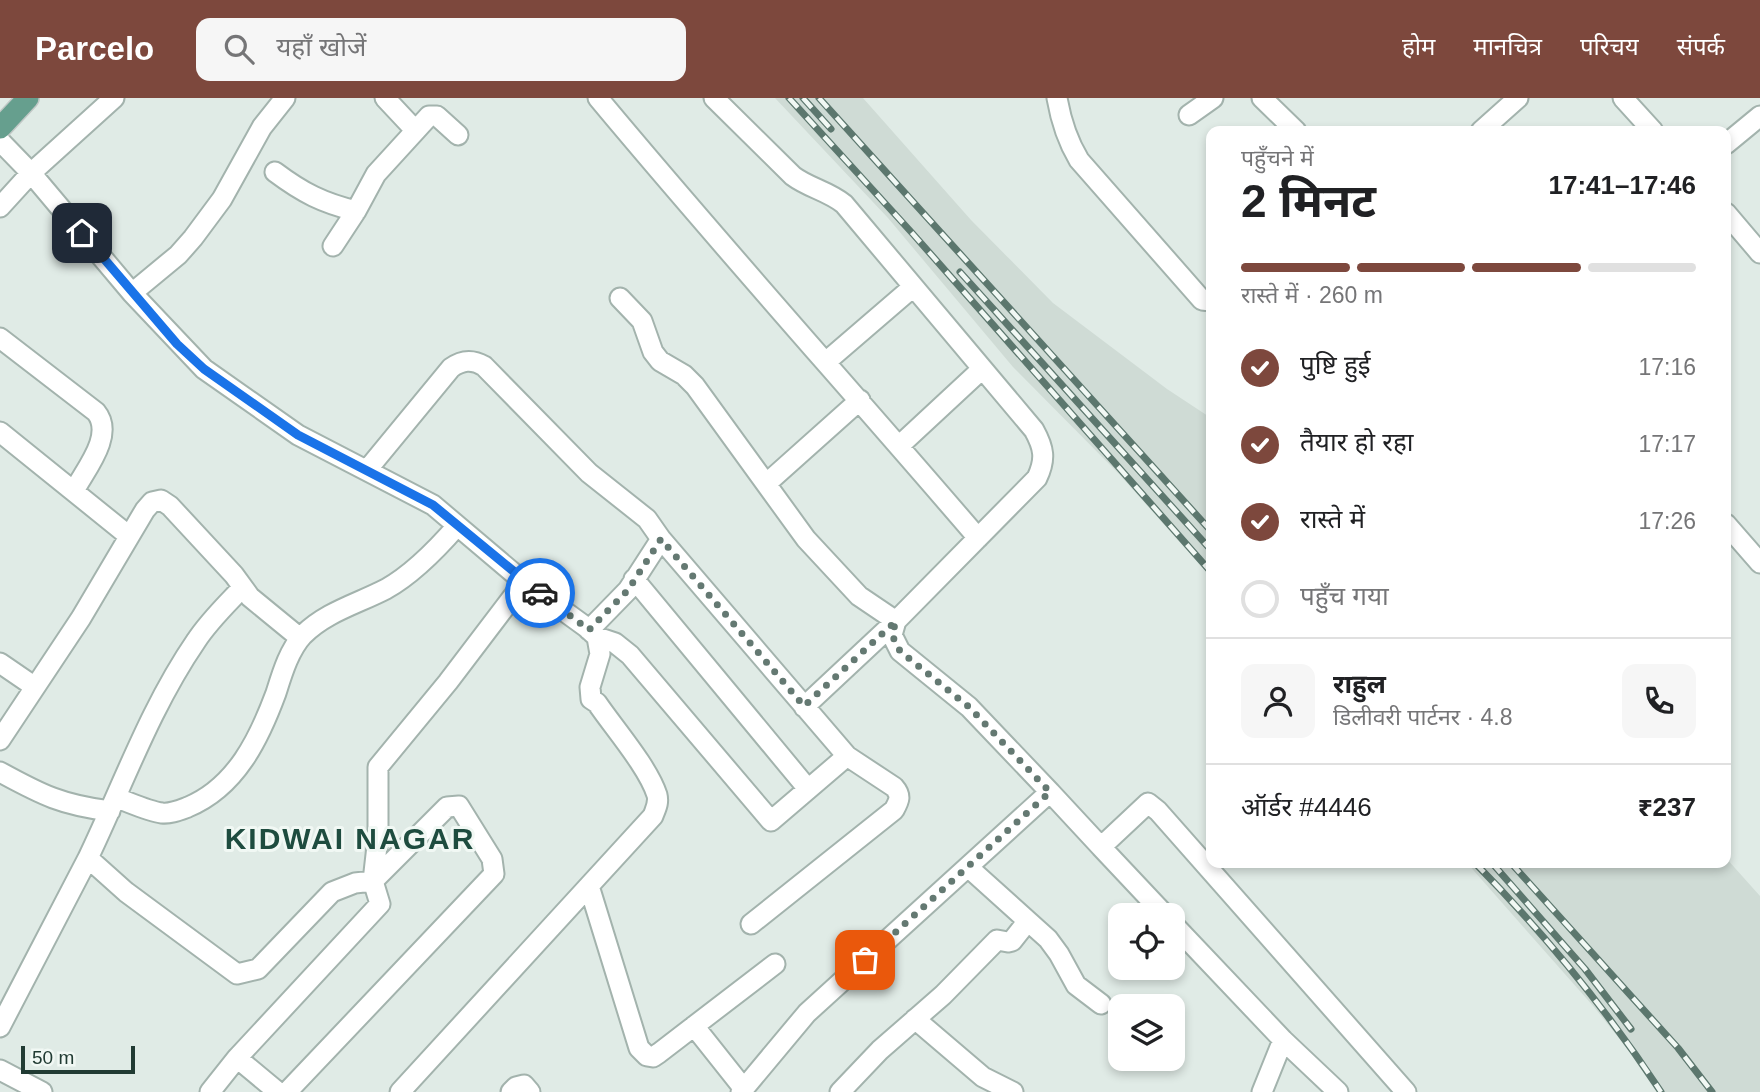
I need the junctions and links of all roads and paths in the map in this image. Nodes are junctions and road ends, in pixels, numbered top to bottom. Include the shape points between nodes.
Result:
1 (28, 98) edge
2 (114, 98) edge
3 (285, 98) edge
4 (385, 98) edge
5 (598, 98) edge
6 (714, 98) edge
7 (1057, 98) edge
8 (1213, 98) edge
9 (1262, 98) edge
10 (1518, 98) edge
11 (1623, 98) edge
12 (1189, 115) dead end
13 (1760, 116) edge
14 (1291, 126) edge
15 (1487, 126) edge
16 (1648, 126) edge
17 (0, 128) edge
18 (415, 130) junction
19 (458, 135) dead end
20 (1731, 140) edge
21 (0, 141) edge
22 (275, 172) dead end
23 (31, 173) junction
24 (0, 206) edge
25 (356, 211) junction
26 (1731, 219) edge
27 (333, 246) dead end
28 (1760, 253) edge
29 (913, 287) junction
30 (132, 293) junction
31 (620, 298) dead end
32 (1206, 300) edge
33 (0, 338) edge
34 (827, 362) junction
35 (982, 369) junction
36 (860, 400) junction
37 (0, 432) edge
38 (899, 446) junction
39 (367, 470) junction
40 (766, 484) junction
41 (74, 491) junction
42 (457, 526) junction
43 (1731, 529) edge
44 (130, 536) junction
45 (978, 538) junction
46 (661, 539) junction
47 (1759, 560) edge
48 (634, 579) junction
49 (524, 582) junction
50 (242, 588) junction
51 (896, 621) junction
52 (593, 634) junction
53 (300, 638) junction
54 (0, 663) edge
55 (35, 687) junction
56 (804, 706) junction
57 (0, 740) edge
58 (847, 756) junction
59 (0, 772) edge
60 (808, 789) junction
61 (1050, 792) junction
62 (114, 804) junction
63 (1101, 847) junction
64 (88, 858) junction
65 (1206, 865) edge
66 (968, 867) junction
67 (1208, 868) edge
68 (373, 881) junction
69 (589, 886) junction
70 (1154, 903) edge
71 (1027, 922) junction
72 (751, 924) dead end
73 (1185, 937) edge
74 (775, 964) dead end
75 (1101, 1004) dead end
76 (915, 1019) junction
77 (694, 1026) junction
78 (0, 1027) edge
79 (1283, 1040) junction
80 (237, 1058) junction
81 (0, 1070) edge
82 (1327, 1088) edge
83 (743, 1091) edge
84 (42, 1092) edge
85 (210, 1092) edge
86 (278, 1092) edge
87 (287, 1092) edge
88 (400, 1092) edge
89 (511, 1092) edge
90 (530, 1092) edge
91 (840, 1092) edge
92 (1013, 1092) edge
93 (1262, 1092) edge
94 (1406, 1092) edge

1 - 17 main road
2 - 23 street
3 - 30 street via 193,238
4 - 18 street
5 - 34 street
6 - 29 street via 801,183 844,204
7 - 32 street via 1062,125 1079,160
8 - 12 street
9 - 14 street
10 - 15 street
11 - 16 street
13 - 20 street
18 - 19 street via 433,115
18 - 25 street via 376,174
21 - 23 street
22 - 25 street via 311,196
23 - 24 street
23 - 30 street
25 - 27 street
26 - 28 street
29 - 34 street
29 - 35 street
30 - 39 street via 204,369 298,435
31 - 40 street via 642,321 660,361 695,386
33 - 41 street via 102,419 101,441
34 - 36 street
35 - 38 street
35 - 45 street via 1034,430 1044,465 1037,478
36 - 38 street
36 - 40 street
37 - 41 street
38 - 45 street
39 - 42 street via 433,505
39 - 46 street via 451,368 458,362 476,362 589,473 647,519
40 - 51 street via 822,558 859,596
41 - 44 street
42 - 49 street
42 - 53 street via 400,581 320,619
43 - 47 street
44 - 50 street via 145,510 161,500
44 - 55 street
45 - 51 street
46 - 48 street
46 - 56 street
48 - 52 street
48 - 60 street
49 - 52 street
49 - 68 street via 379,767
50 - 53 street
50 - 62 street via 196,641 152,713
51 - 56 street
51 - 61 street via 892,635 900,651 969,707
52 - 60 street via 629,654 771,821
52 - 69 street via 600,654 591,699 648,776 658,805
53 - 62 street via 262,727 230,778 200,802 176,812
54 - 55 street
55 - 57 street
56 - 58 street
58 - 60 street
58 - 72 street via 894,787 900,800 894,810
59 - 62 street via 69,805
61 - 63 street
61 - 66 street
62 - 64 street
63 - 65 street via 1148,803
63 - 70 street
64 - 68 street via 237,974 258,969 332,892
64 - 78 street
66 - 71 street
66 - 83 street via 807,1013
67 - 94 street
68 - 80 street via 380,904
68 - 87 street via 454,805 459,806 495,866 490,881
69 - 77 street via 642,1053 653,1057
69 - 88 street
71 - 75 street via 1048,939 1076,985
71 - 76 street via 1012,941 998,940
73 - 79 street
74 - 77 street
76 - 91 street
76 - 92 street via 983,1077
77 - 83 street
79 - 82 street
79 - 93 street
80 - 85 street
80 - 86 street
81 - 84 street
89 - 90 street via 524,1085

